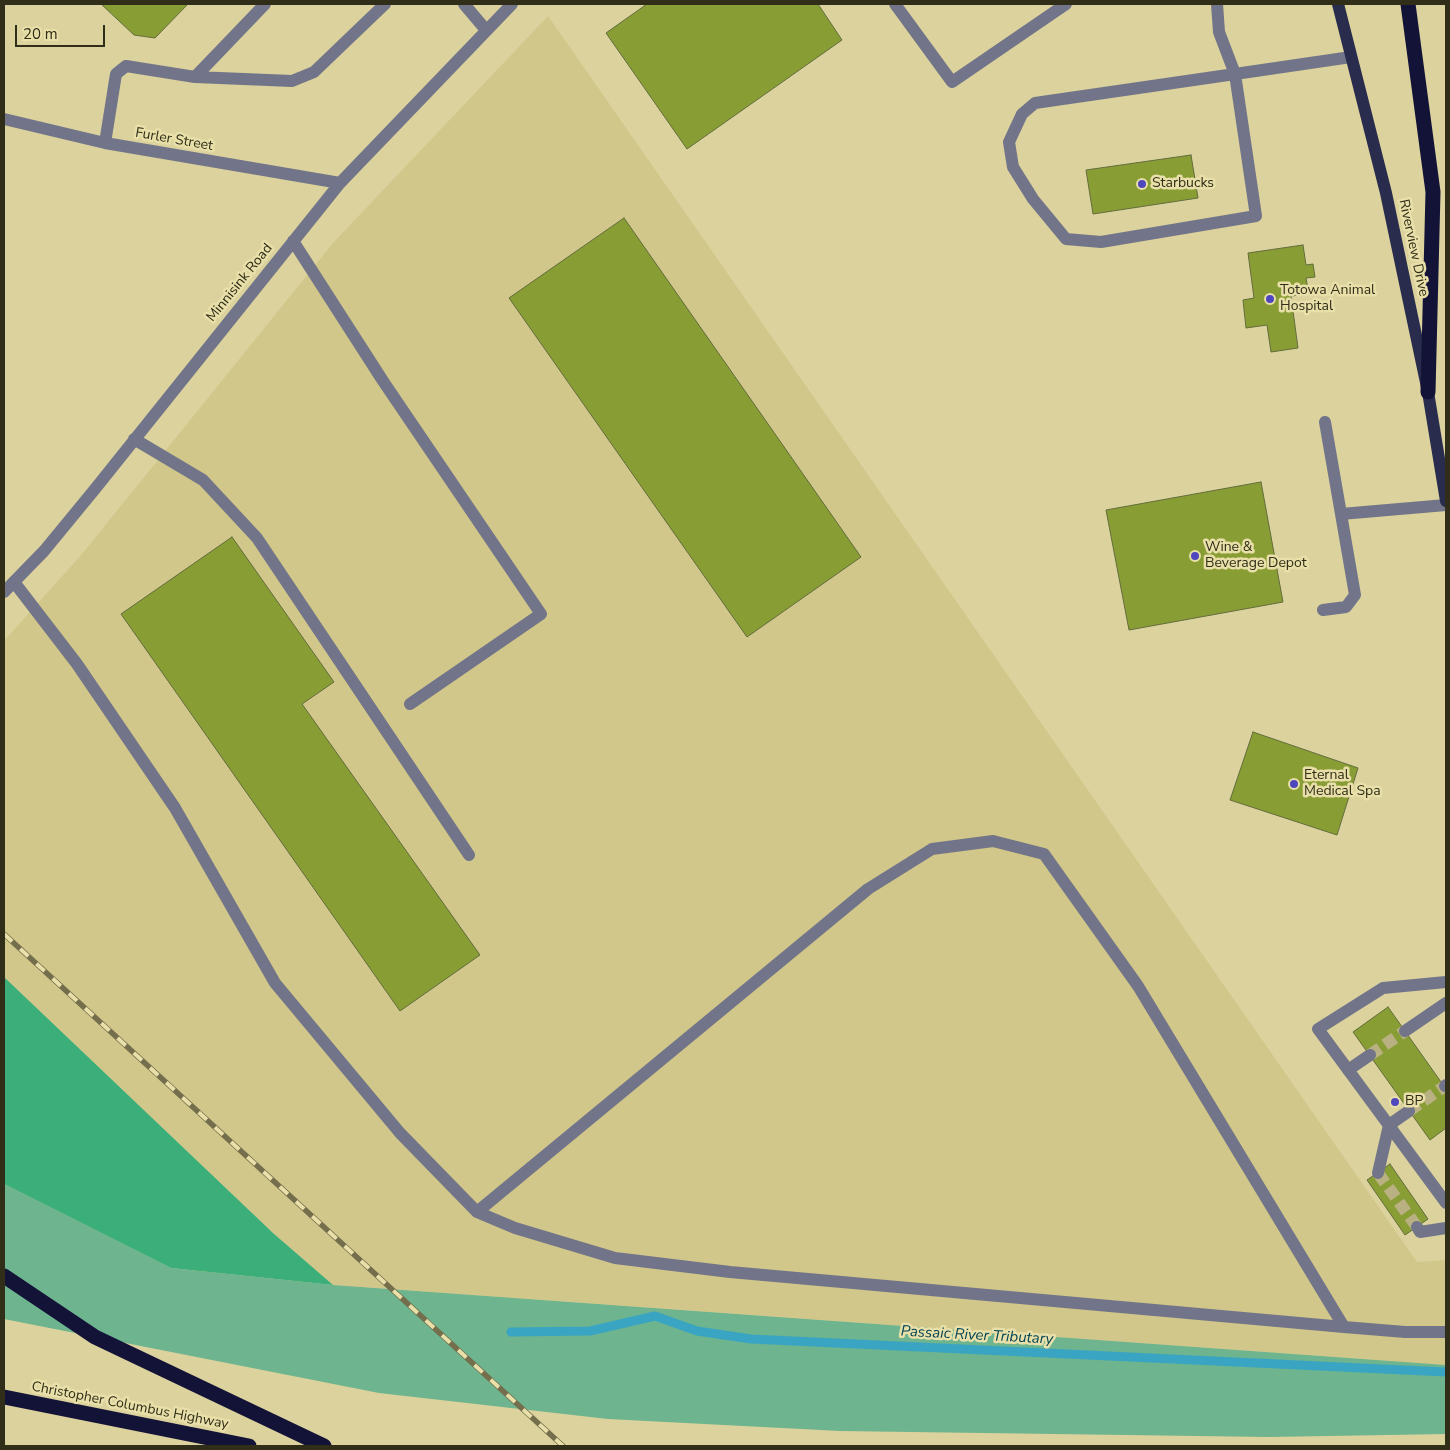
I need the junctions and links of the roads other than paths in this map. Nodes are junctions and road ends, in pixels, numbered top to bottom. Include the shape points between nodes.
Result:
1 (265, 4) edge
2 (386, 4) edge
3 (464, 4) edge
4 (512, 4) edge
5 (895, 4) edge
6 (1066, 4) edge
7 (1217, 4) edge
8 (1338, 4) edge
9 (1408, 4) edge
10 (486, 30) junction
11 (1351, 58) junction
12 (1235, 74) junction
13 (195, 77) junction
14 (5, 122) edge
15 (105, 143) junction
16 (340, 183) junction
17 (293, 242) junction
18 (1428, 392) junction
19 (1325, 422) dead end
20 (134, 439) junction
21 (1446, 501) edge
22 (1446, 505) edge
23 (1341, 514) junction
24 (14, 582) junction
25 (4, 592) edge
26 (1323, 610) dead end
27 (410, 704) dead end
28 (470, 855) dead end
29 (1446, 982) edge
30 (1446, 1004) edge
31 (1405, 1031) tunnel mouth
32 (1370, 1056) tunnel mouth
33 (1348, 1070) junction
34 (1409, 1111) tunnel mouth
35 (1389, 1125) junction
36 (1378, 1173) dead end
37 (1446, 1204) edge
38 (477, 1212) junction
39 (1417, 1227) dead end
40 (1446, 1228) edge
41 (4, 1276) edge
42 (1344, 1327) junction
43 (1446, 1332) edge
44 (4, 1398) edge
45 (249, 1446) edge
46 (324, 1446) edge

1 - 13 street
2 - 13 street via 314,72 292,82
3 - 10 street
4 - 10 street, Minnisink Road
5 - 6 street via 952,82
7 - 12 street via 1219,32
8 - 11 main road, Riverview Drive
9 - 18 highway via 1433,192
10 - 16 street, Minnisink Road
11 - 12 street
11 - 18 main road, Riverview Drive via 1386,193
12 - 12 street via 1256,216 1101,242 1066,239 1033,200 1013,167 1009,142 1022,114 1035,103
13 - 15 street via 126,66 116,74
14 - 15 street, Furler Street
15 - 16 street, Furler Street
16 - 17 street, Minnisink Road
17 - 20 street, Minnisink Road
17 - 27 street via 541,614
18 - 21 main road, Riverview Drive
19 - 23 street
20 - 24 street, Minnisink Road via 90,496
20 - 28 street via 203,480 257,538
22 - 23 street
23 - 26 street via 1355,595 1346,607
24 - 25 street, Minnisink Road
24 - 38 street via 77,664 175,808 275,983 400,1132
29 - 33 street via 1383,988 1318,1029
30 - 31 street
32 - 33 street
33 - 35 street
34 - 35 street
35 - 36 street
35 - 37 street
38 - 42 street via 515,1228 615,1258 730,1272
38 - 42 street via 868,889 932,849 993,841 1044,854 1050,862 1138,986
39 - 40 street via 1420,1232
41 - 46 highway via 95,1337
42 - 43 street
44 - 45 highway, Christopher Columbus Highway

